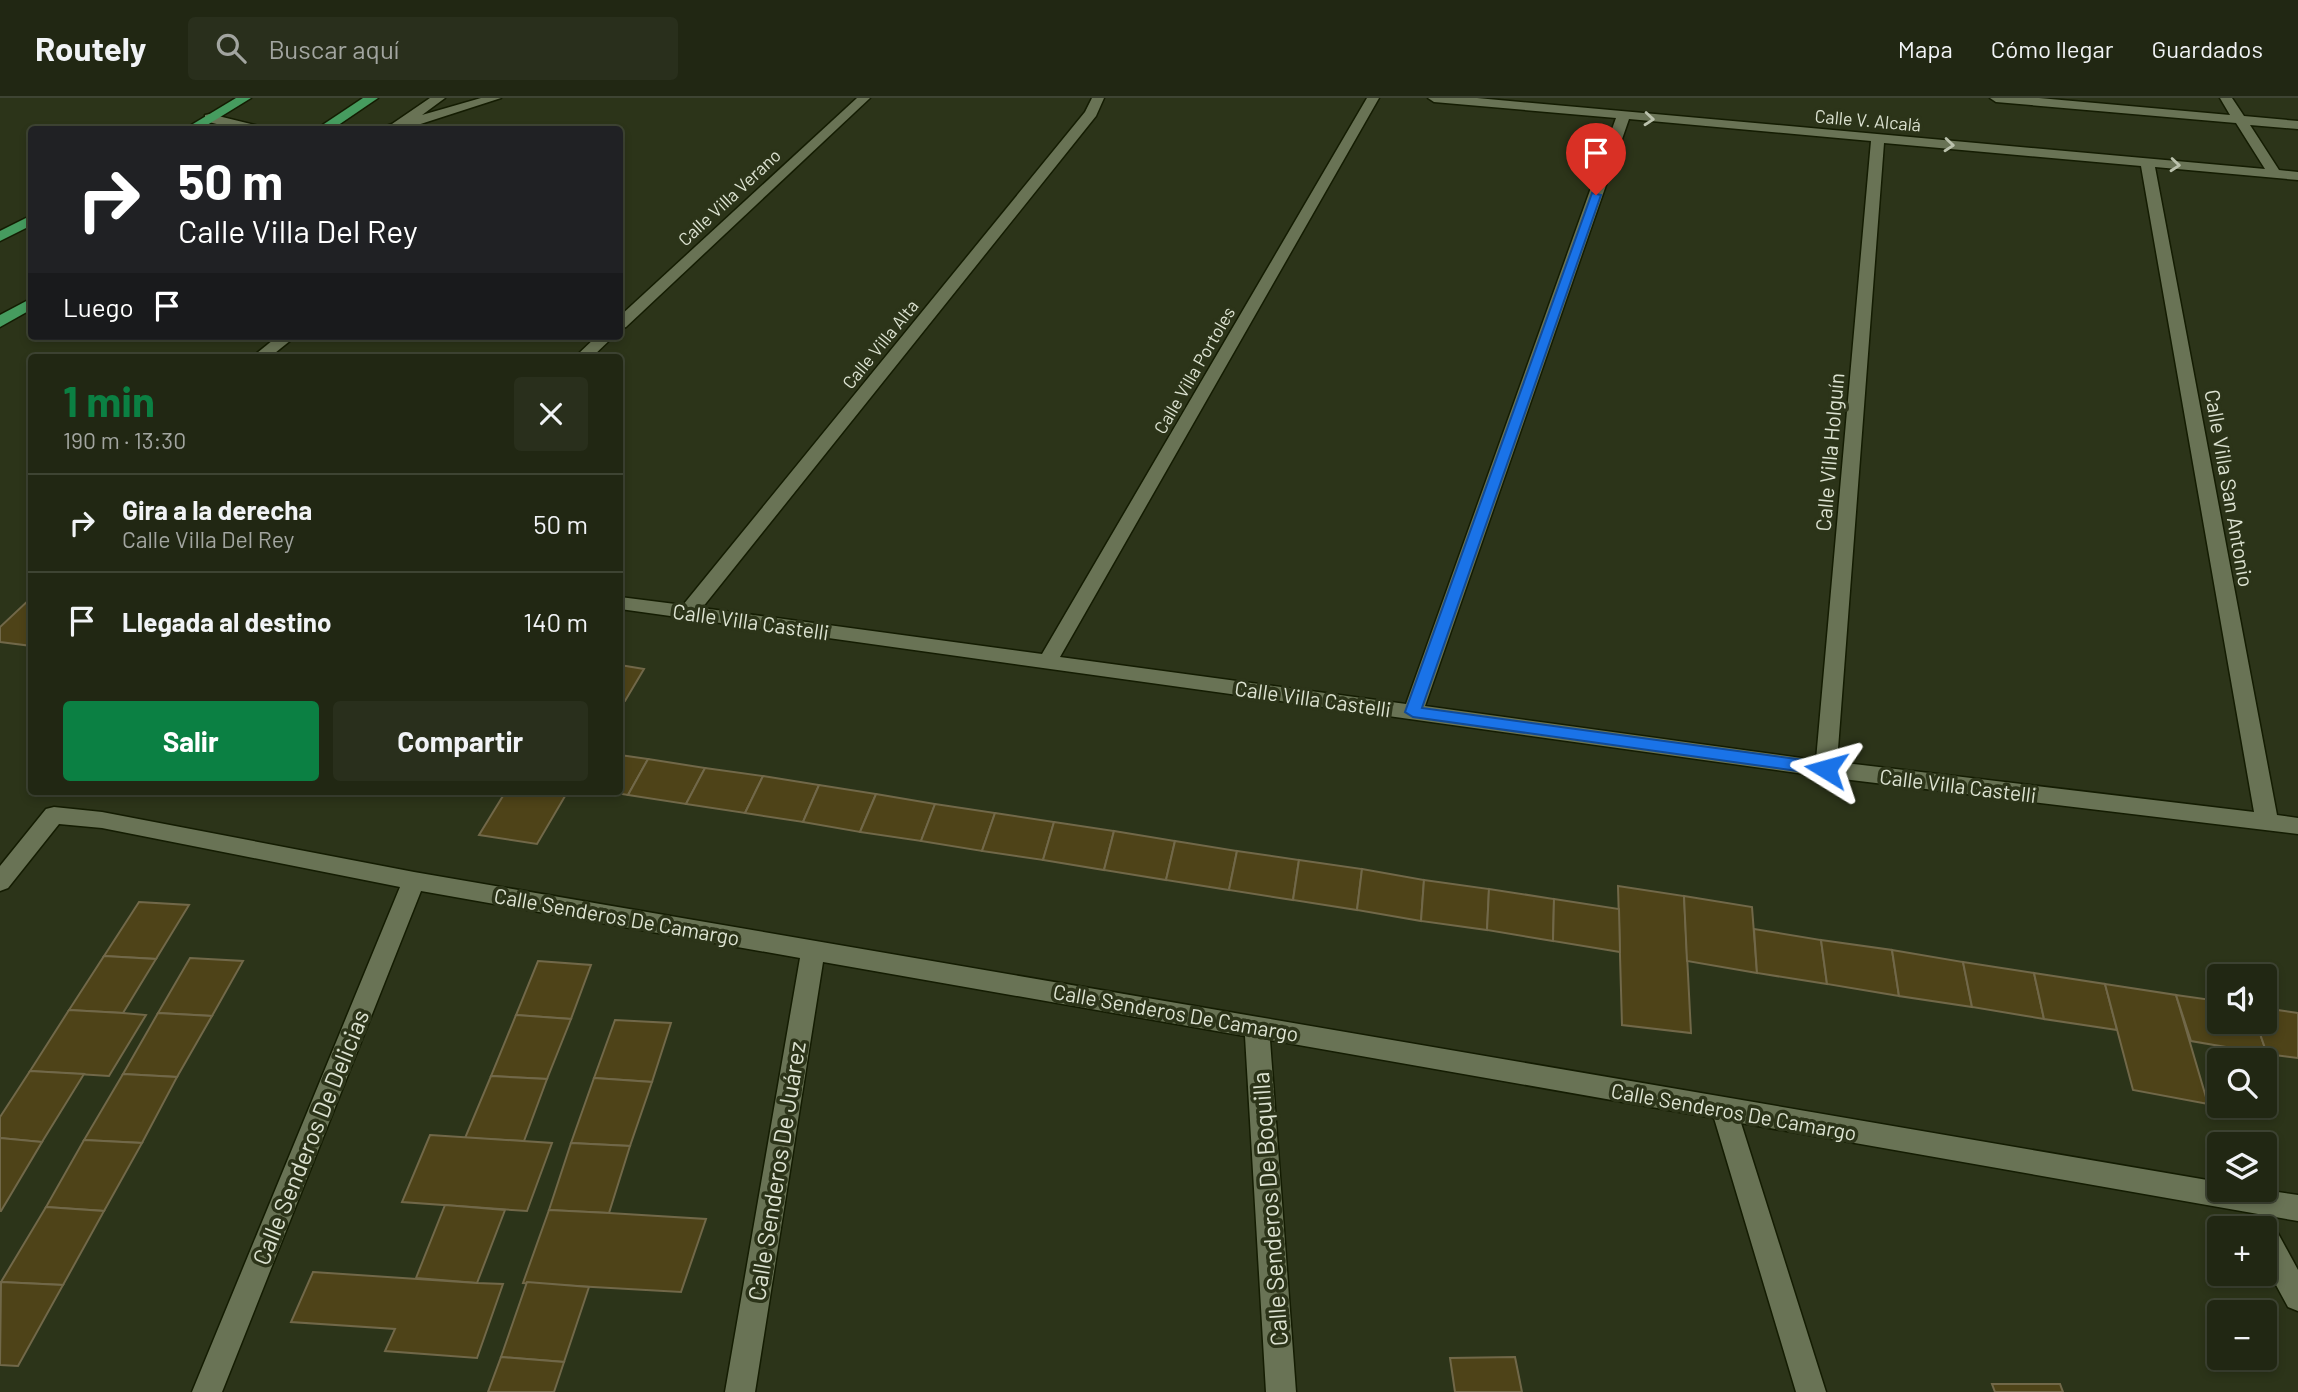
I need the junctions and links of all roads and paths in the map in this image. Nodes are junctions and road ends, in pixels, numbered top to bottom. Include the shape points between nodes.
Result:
1 (245, 98) edge
2 (372, 98) edge
3 (439, 98) edge
4 (495, 98) edge
5 (864, 98) edge
6 (1098, 98) edge
7 (1373, 98) edge
8 (1434, 98) edge
9 (1996, 98) edge
10 (2226, 98) edge
11 (1507, 101) edge
12 (1623, 117) junction
13 (210, 118) junction
14 (2239, 119) junction
15 (2298, 125) edge
16 (196, 126) edge
17 (242, 126) edge
18 (327, 126) edge
19 (397, 126) edge
20 (399, 126) edge
21 (1878, 138) junction
22 (2147, 162) junction
23 (2274, 173) junction
24 (2298, 176) edge
25 (28, 221) edge
26 (0, 237) edge
27 (28, 304) edge
28 (623, 321) edge
29 (0, 322) edge
30 (283, 340) edge
31 (602, 340) edge
32 (264, 354) edge
33 (586, 354) edge
34 (623, 603) edge
35 (688, 612) junction
36 (1048, 661) junction
37 (1413, 712) junction
38 (1826, 769) junction
39 (2267, 822) junction
40 (2298, 826) edge
41 (414, 881) junction
42 (0, 882) edge
43 (813, 950) junction
44 (1257, 1025) junction
45 (1724, 1110) junction
46 (2207, 1193) edge
47 (2263, 1202) edge
48 (2298, 1208) edge
49 (2277, 1259) edge
50 (2298, 1297) edge
51 (206, 1392) edge
52 (740, 1392) edge
53 (1281, 1392) edge
54 (1811, 1392) edge

1 - 13 main road
2 - 18 main road
3 - 19 street
4 - 20 street
5 - 28 street, Calle Villa Verano
6 - 35 street, Calle Villa Alta via 1091,113
7 - 36 street, Calle Villa Portoles
8 - 11 street, Calle V. Alcalá
9 - 14 street
10 - 14 street
11 - 12 street, Calle V. Alcalá
12 -> 21 street, Calle V. Alcalá
12 - 37 street
13 - 16 main road
13 - 17 street
14 - 15 street
14 - 23 street
21 -> 22 street, Calle V. Alcalá
21 - 38 street, Calle Villa Holguín
22 -> 23 street, Calle V. Alcalá
22 - 39 street, Calle Villa San Antonio
23 - 24 street, Calle V. Alcalá
25 - 26 main road
27 - 29 main road
30 - 32 street
31 - 33 street
34 - 35 street, Calle Villa Castelli
35 - 36 street, Calle Villa Castelli
36 - 37 street, Calle Villa Castelli
37 - 38 street, Calle Villa Castelli
38 - 39 street, Calle Villa Castelli
39 - 40 street, Calle Villa Castelli
41 - 42 street, Calle Senderos De Camargo via 102,820 54,815
41 - 43 street, Calle Senderos De Camargo
41 - 51 street, Calle Senderos De Delicias
43 - 44 street, Calle Senderos De Camargo
43 - 52 street, Calle Senderos De Juárez
44 - 45 street, Calle Senderos De Camargo
44 - 53 street, Calle Senderos De Boquilla
45 - 46 street, Calle Senderos De Camargo
45 - 54 street
47 - 48 street, Calle Senderos De Camargo
49 - 50 street

